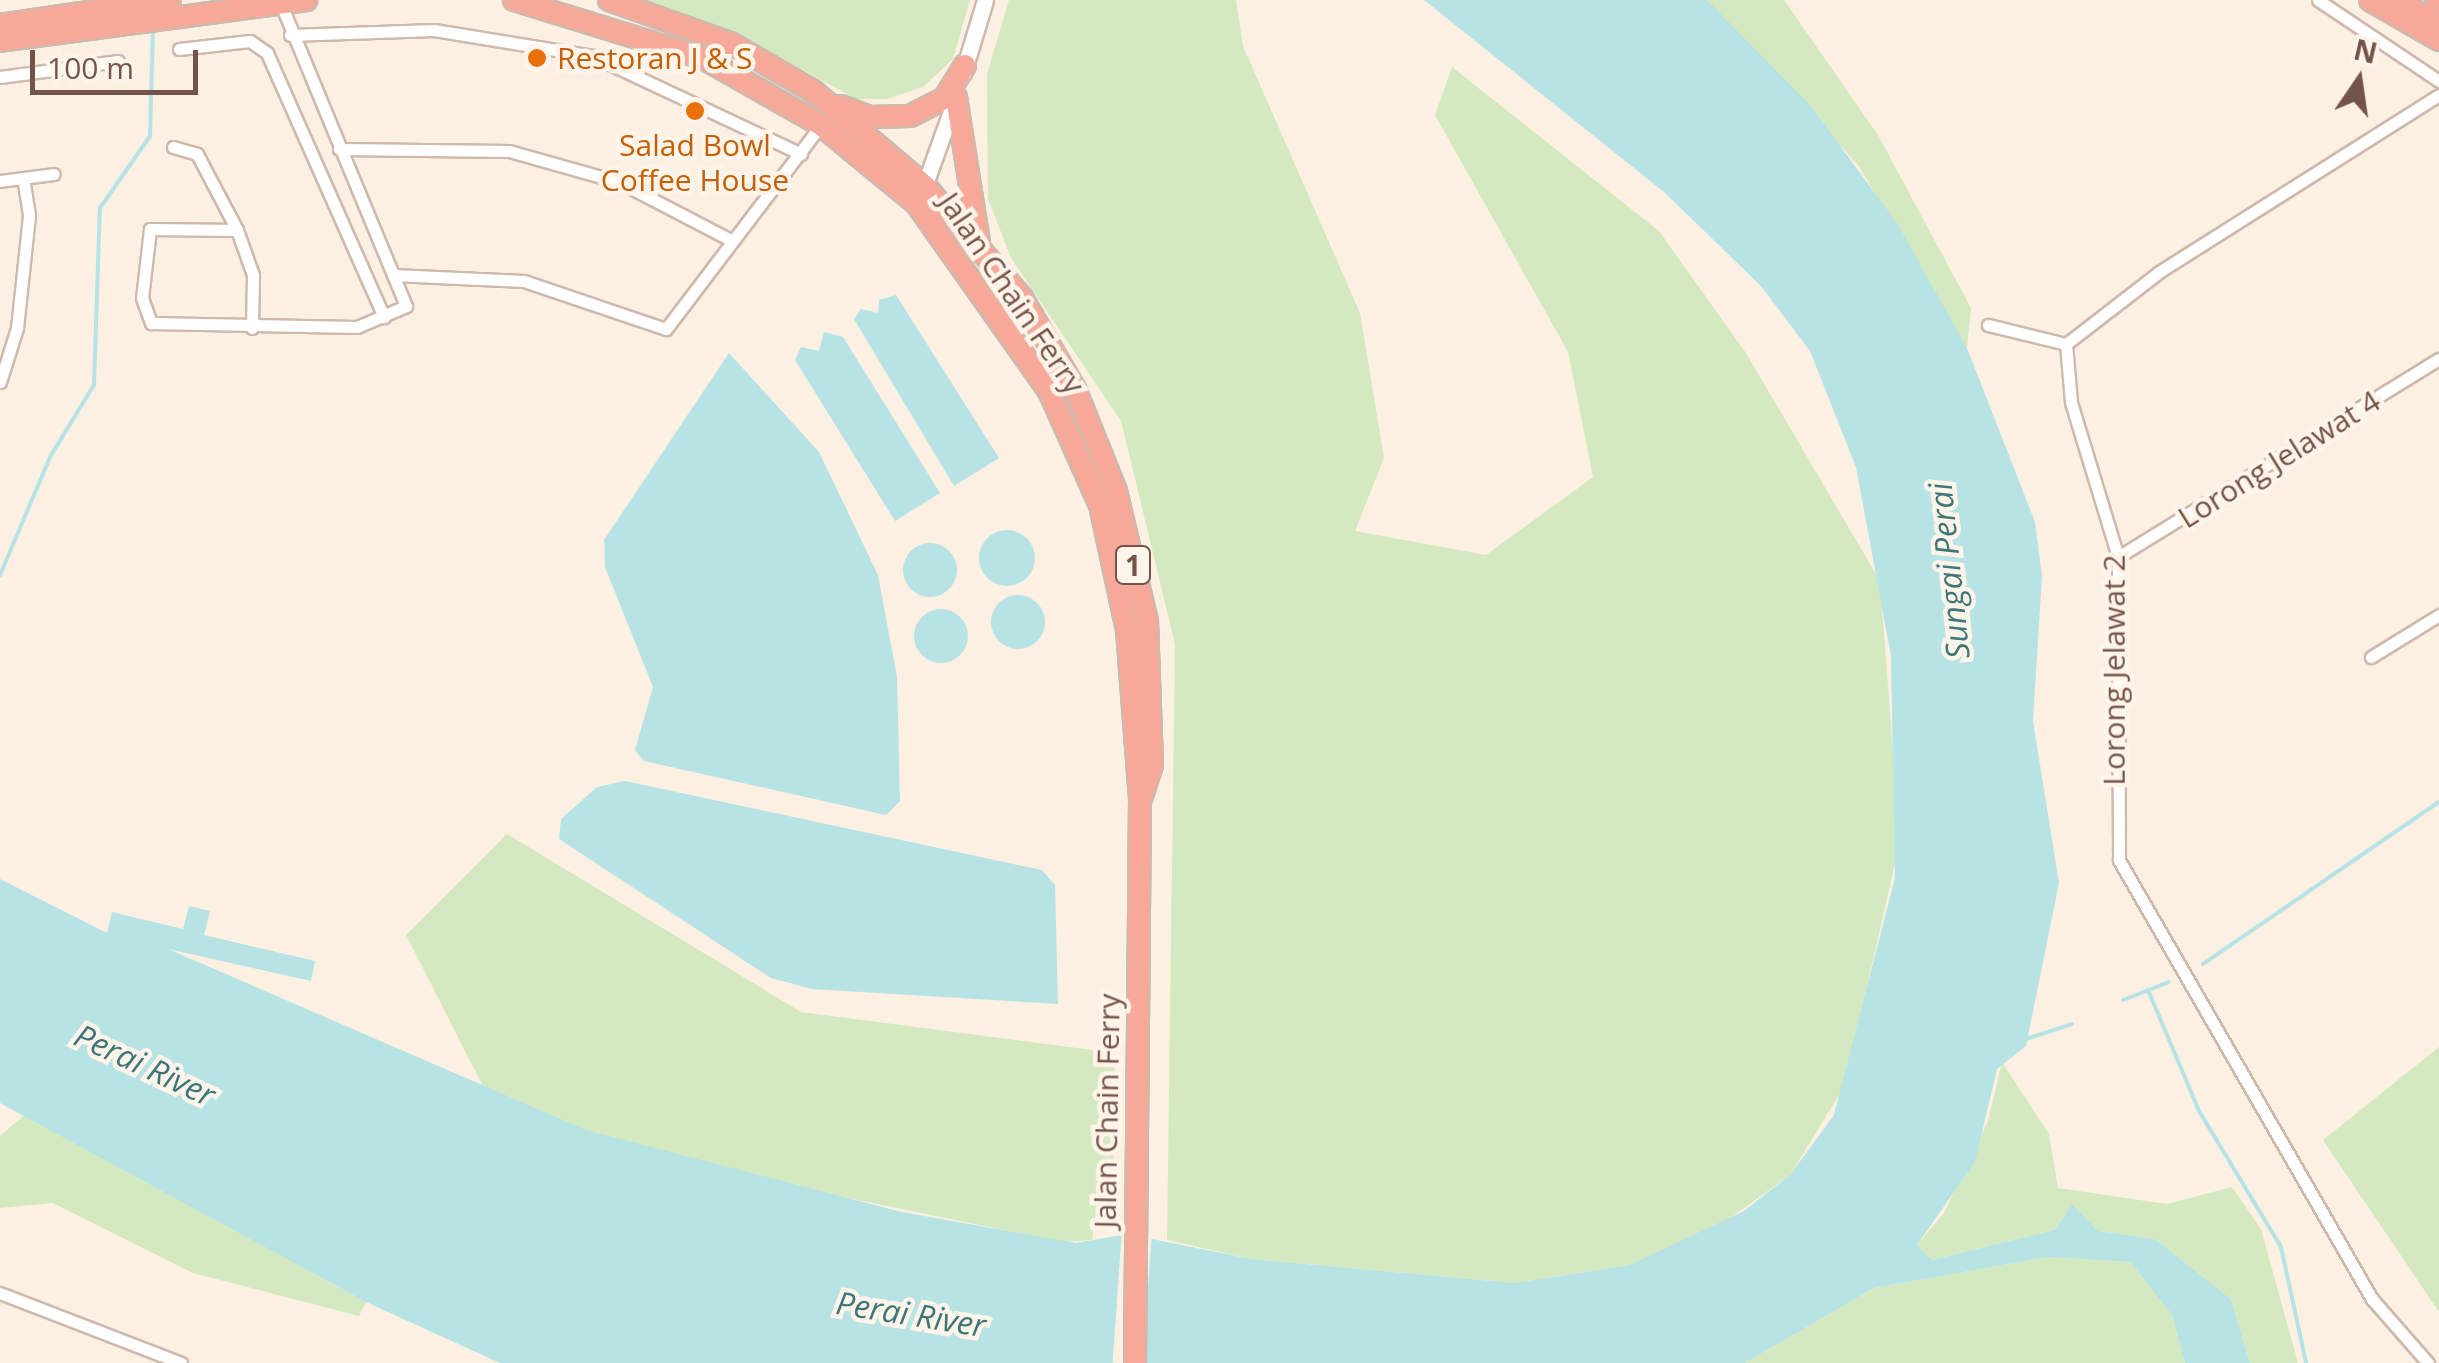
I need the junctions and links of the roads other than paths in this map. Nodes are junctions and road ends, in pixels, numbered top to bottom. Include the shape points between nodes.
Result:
1 (170, 0) edge
2 (306, 0) edge
3 (514, 0) edge
4 (609, 0) edge
5 (985, 0) edge
6 (2318, 0) edge
7 (2370, 0) edge
8 (2399, 0) edge
9 (280, 2) edge
10 (119, 16) junction
11 (0, 25) edge
12 (2439, 26) edge
13 (290, 35) junction
14 (2439, 40) edge
15 (0, 42) edge
16 (179, 50) dead end
17 (118, 61) dead end
18 (966, 66) junction
19 (0, 78) edge
20 (2439, 80) edge
21 (813, 91) junction
22 (2439, 95) edge
23 (956, 97) junction
24 (821, 125) junction
25 (330, 130) junction
26 (306, 140) junction
27 (174, 147) dead end
28 (339, 150) junction
29 (800, 154) junction
30 (54, 174) dead end
31 (23, 178) junction
32 (0, 181) edge
33 (921, 195) junction
34 (237, 230) junction
35 (731, 240) junction
36 (980, 246) junction
37 (393, 275) junction
38 (384, 317) junction
39 (1988, 325) dead end
40 (252, 328) junction
41 (2066, 344) junction
42 (2439, 359) edge
43 (0, 382) edge
44 (2118, 557) junction
45 (2439, 614) edge
46 (2371, 657) dead end
47 (1140, 800) junction
48 (0, 1294) edge
49 (162, 1360) edge
50 (181, 1363) edge
51 (1135, 1363) edge
52 (2428, 1363) edge

1 - 10 highway
2 - 9 highway
3 - 24 highway, Jalan Chain Ferry / 1 via 703,58
4 - 21 highway, Jalan Chain Ferry / 1 via 730,43
5 - 18 street
6 - 20 street
7 - 14 highway
8 - 12 highway
9 - 10 highway
9 - 13 street
10 - 11 highway
10 - 15 highway
13 - 25 street
13 - 29 street via 434,30 529,41 651,76
16 - 26 street via 260,46
17 - 19 street
18 - 21 highway via 944,99 910,116 859,115
18 - 23 street
21 - 33 highway, Jalan Chain Ferry / 1
22 - 41 street via 2159,272
23 - 33 street
23 - 36 highway via 963,186
24 - 29 street
24 - 33 highway, Jalan Chain Ferry / 1
25 - 26 street
25 - 28 street
26 - 38 street
27 - 34 street via 196,154
28 - 35 street via 509,151 619,182
28 - 37 street
29 - 35 street
30 - 31 street
31 - 32 street
31 - 43 street via 29,215 17,328
33 - 36 highway, Jalan Chain Ferry / 1
33 - 47 highway, Jalan Chain Ferry / 1 via 1049,391 1100,505 1128,630
34 - 40 street via 253,275
34 - 40 street via 150,230 142,298 160,326
35 - 37 street via 666,329 524,281
36 - 47 highway, Jalan Chain Ferry / 1 via 1075,388 1116,491 1146,622 1152,765
37 - 38 street via 406,306
38 - 40 street via 357,328
39 - 41 street
41 - 44 street, Lorong Jelawat 2 via 2070,402
42 - 44 street, Lorong Jelawat 4
44 - 52 street, Lorong Jelawat 2 via 2120,860 2372,1298
45 - 46 street
47 - 51 highway, Jalan Chain Ferry / 1
48 - 49 street
49 - 50 street

